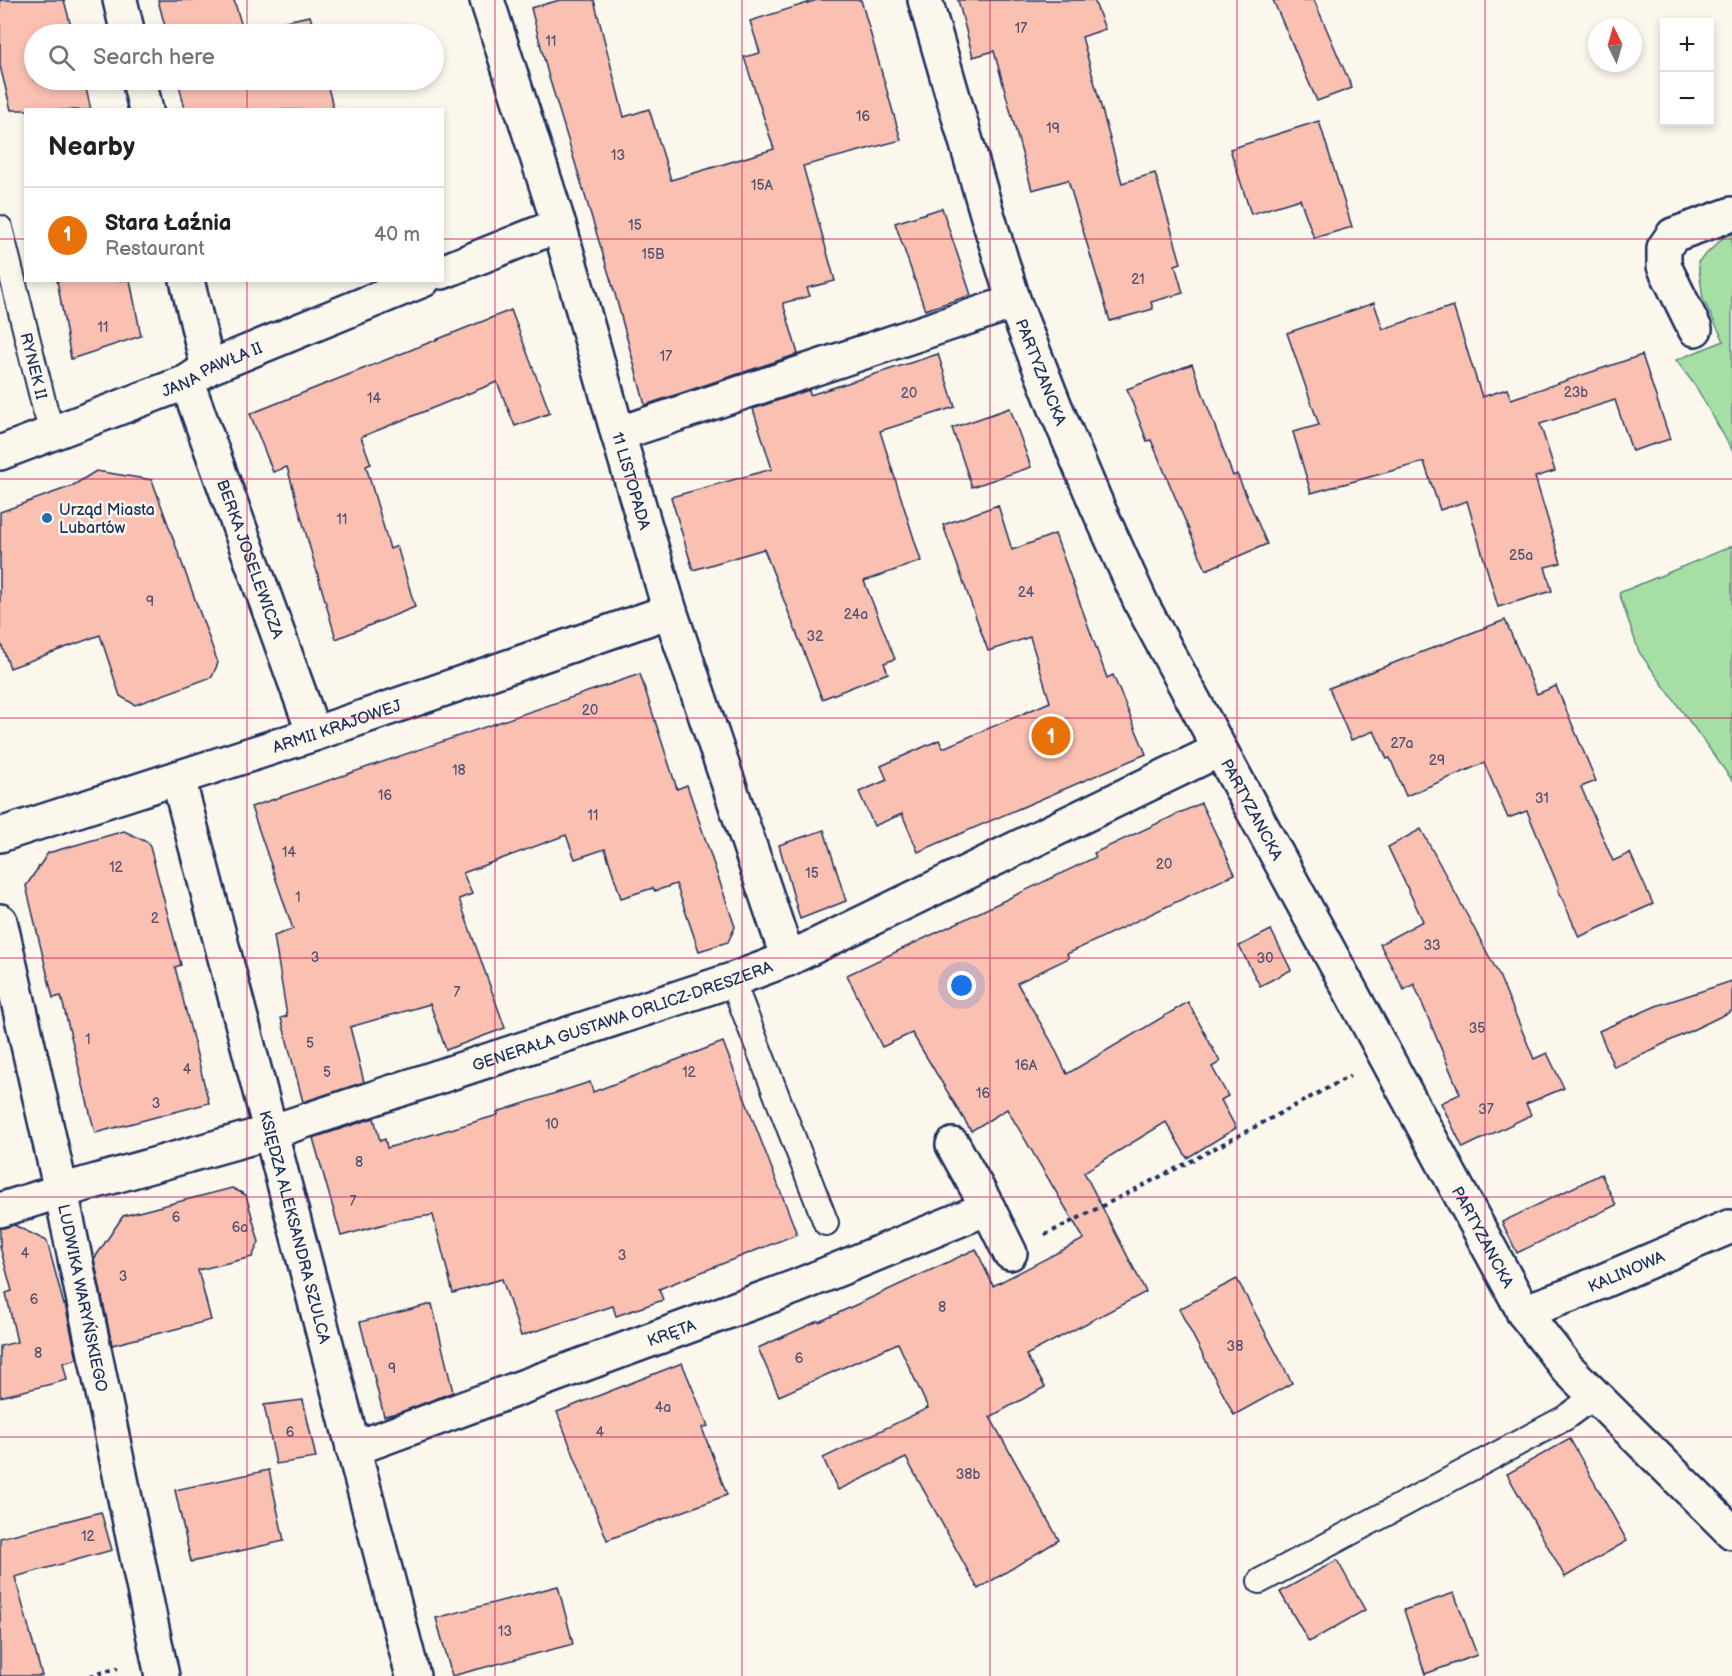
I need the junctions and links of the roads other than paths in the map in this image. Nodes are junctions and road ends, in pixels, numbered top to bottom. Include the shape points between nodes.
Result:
1 (120, 0) edge
2 (487, 0) edge
3 (925, 0) edge
4 (126, 24) edge
5 (141, 90) edge
6 (146, 108) edge
7 (1732, 214) edge
8 (559, 225) junction
9 (0, 228) edge
10 (444, 272) edge
11 (187, 282) edge
12 (418, 282) edge
13 (1014, 302) junction
14 (1695, 328) dead end
15 (198, 375) junction
16 (53, 434) junction
17 (618, 434) junction
18 (0, 453) edge
19 (670, 610) junction
20 (314, 734) junction
21 (1220, 750) junction
22 (178, 778) junction
23 (0, 835) edge
24 (0, 921) edge
25 (789, 959) junction
26 (732, 980) junction
27 (271, 1132) junction
28 (953, 1145) dead end
29 (61, 1191) junction
30 (988, 1208) junction
31 (0, 1210) edge
32 (826, 1223) dead end
33 (1729, 1227) dead end
34 (1010, 1253) road end
35 (1523, 1312) junction
36 (1595, 1396) junction
37 (353, 1449) junction
38 (1732, 1532) edge
39 (1260, 1581) dead end
40 (162, 1676) edge
41 (413, 1676) edge

1 - 4 street
2 - 8 street, 11 LISTOPADA
3 - 13 street, PARTYZANCKA
5 - 6 street
7 - 14 street via 1673,235 1664,248 1664,266
8 - 10 street
8 - 17 street, 11 LISTOPADA
9 - 16 lane, RYNEK II
11 - 15 street
12 - 15 street, JANA PAWŁA II
13 - 17 street
13 - 21 street, PARTYZANCKA via 1137,594
15 - 16 street, JANA PAWŁA II
15 - 20 street, BERKA JOSELEWICZA
16 - 18 street, JANA PAWŁA II
17 - 19 street, 11 LISTOPADA
19 - 20 street, ARMII KRAJOWEJ
19 - 25 street, 11 LISTOPADA
20 - 22 street, ARMII KRAJOWEJ
21 - 25 street, GENERAŁA GUSTAWA ORLICZ-DRESZERA
21 - 35 street, PARTYZANCKA
22 - 23 street, ARMII KRAJOWEJ
22 - 27 street, KSIĘDZA ALEKSANDRA SZULCA
24 - 29 street, LUDWIKA WARYŃSKIEGO
25 - 26 street, GENERAŁA GUSTAWA ORLICZ-DRESZERA
26 - 27 street, GENERAŁA GUSTAWA ORLICZ-DRESZERA
26 - 32 lane
27 - 29 street, GENERAŁA GUSTAWA ORLICZ-DRESZERA
27 - 37 street, KSIĘDZA ALEKSANDRA SZULCA
28 - 30 street
29 - 31 street, GENERAŁA GUSTAWA ORLICZ-DRESZERA
29 - 40 street, LUDWIKA WARYŃSKIEGO
30 - 34 street
30 - 37 street, KRĘTA via 795,1287
33 - 35 street, KALINOWA
35 - 36 street, PARTYZANCKA via 1567,1368
36 - 38 street, PARTYZANCKA
36 - 39 lane via 1566,1418
37 - 41 street, KSIĘDZA ALEKSANDRA SZULCA

